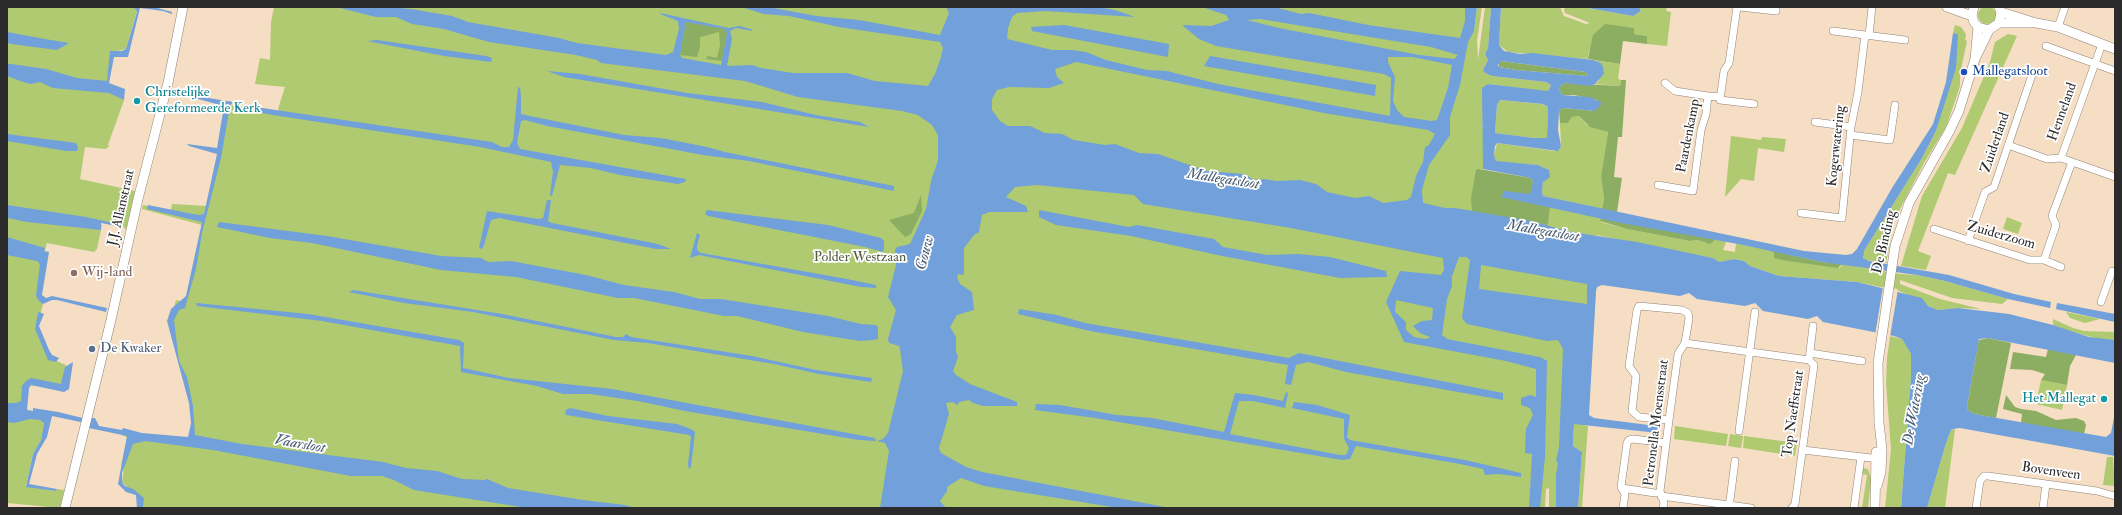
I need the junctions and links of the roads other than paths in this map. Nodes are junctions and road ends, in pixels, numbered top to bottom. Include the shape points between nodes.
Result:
1 (183, 7) edge
2 (1739, 7) edge
3 (1776, 7) edge
4 (1872, 7) edge
5 (1947, 7) edge
6 (1974, 7) edge
7 (2065, 7) edge
8 (2000, 9) edge
9 (1972, 16) junction
10 (1999, 23) junction
11 (2036, 23) junction
12 (1978, 27) junction
13 (2058, 27) junction
14 (1989, 30) junction
15 (1833, 31) dead end
16 (1867, 36) junction
17 (1905, 40) dead end
18 (2102, 44) junction
19 (2046, 46) dead end
20 (2115, 49) edge
21 (1975, 59) junction
22 (2095, 64) junction
23 (2115, 71) edge
24 (2033, 72) dead end
25 (1665, 84) dead end
26 (1708, 96) junction
27 (1720, 97) junction
28 (1754, 104) dead end
29 (1895, 105) dead end
30 (1815, 122) dead end
31 (1851, 127) junction
32 (1850, 135) junction
33 (2008, 145) junction
34 (2061, 158) junction
35 (2072, 162) junction
36 (2112, 176) edge
37 (1658, 185) dead end
38 (1801, 213) dead end
39 (1934, 229) dead end
40 (1968, 241) junction
41 (2044, 260) junction
42 (2061, 267) dead end
43 (2111, 271) edge
44 (2101, 302) dead end
45 (1755, 312) dead end
46 (1813, 326) dead end
47 (1685, 343) junction
48 (1750, 352) junction
49 (1809, 356) junction
50 (1862, 361) dead end
51 (1669, 420) junction
52 (1739, 431) dead end
53 (1666, 443) junction
54 (1802, 450) junction
55 (1861, 457) junction
56 (1879, 459) junction
57 (1735, 461) dead end
58 (2046, 484) junction
59 (1622, 488) junction
60 (1658, 494) junction
61 (2115, 496) edge
62 (1729, 506) edge
63 (65, 508) edge
64 (1623, 508) edge
65 (1663, 508) edge
66 (1751, 508) edge
67 (1792, 508) edge
68 (1854, 508) edge
69 (1876, 508) edge
70 (1976, 508) edge
71 (2043, 508) edge

1 - 63 street, J.J. Allanstraat via 168,83
2 - 3 street via 1776,11
2 - 27 street, Paardenkamp
4 - 16 street, Kogerwatering
5 - 9 street
6 - 9 street
7 - 13 street
8 - 10 street
8 - 11 street
9 - 12 street
10 - 11 street
10 - 14 street
11 - 13 street
12 - 14 street
12 - 21 street, De Binding
13 - 18 street
14 - 21 street, De Binding
15 - 16 street
16 - 17 street
16 - 31 street, Kogerwatering
18 - 20 street
18 - 22 street, Henneland
19 - 22 street
21 - 56 street, De Binding via 1965,94 1952,125 1909,203 1900,226 1880,341 1877,383 1882,443
22 - 23 street
22 - 34 street, Henneland
24 - 33 street, Zuiderland
25 - 26 street via 1675,91
26 - 27 street, Paardenkamp
26 - 37 street, Paardenkamp via 1693,191
27 - 28 street, Paardenkamp via 1720,100
29 - 32 street via 1890,140
30 - 31 street
31 - 32 street, Kogerwatering
32 - 38 street, Kogerwatering via 1842,218
33 - 34 street via 2047,159
33 - 40 street, Zuiderland via 1994,187 1985,192
34 - 35 street, Henneland
35 - 36 street, Henneland
35 - 41 street via 2052,216 2056,225
39 - 40 street, Zuiderzoom
40 - 41 street, Zuiderzoom via 2030,260
41 - 42 street, Zuiderzoom
43 - 44 street
45 - 48 street
46 - 49 street, Top Naeffstraat
47 - 48 street
47 - 51 street, Petronella Moensstraat via 1678,354
47 - 51 street, Petronella Moensstraat via 1688,313 1682,310 1639,306 1629,366 1636,376 1632,411 1639,417
48 - 49 street
48 - 52 street
49 - 50 street
49 - 54 street, Top Naeffstraat via 1814,365
51 - 53 street, Petronella Moensstraat
53 - 59 street via 1629,440
53 - 60 street, Petronella Moensstraat
54 - 55 street
54 - 67 street, Top Naeffstraat via 1795,504
55 - 56 street
55 - 68 street
56 - 69 street, De Binding
57 - 62 street
58 - 61 street, Bovenveen
58 - 70 street, Bovenveen via 1984,476 1980,480
58 - 71 street
59 - 60 street
59 - 64 street via 1625,494
60 - 62 street
60 - 65 street, Petronella Moensstraat
62 - 66 street

